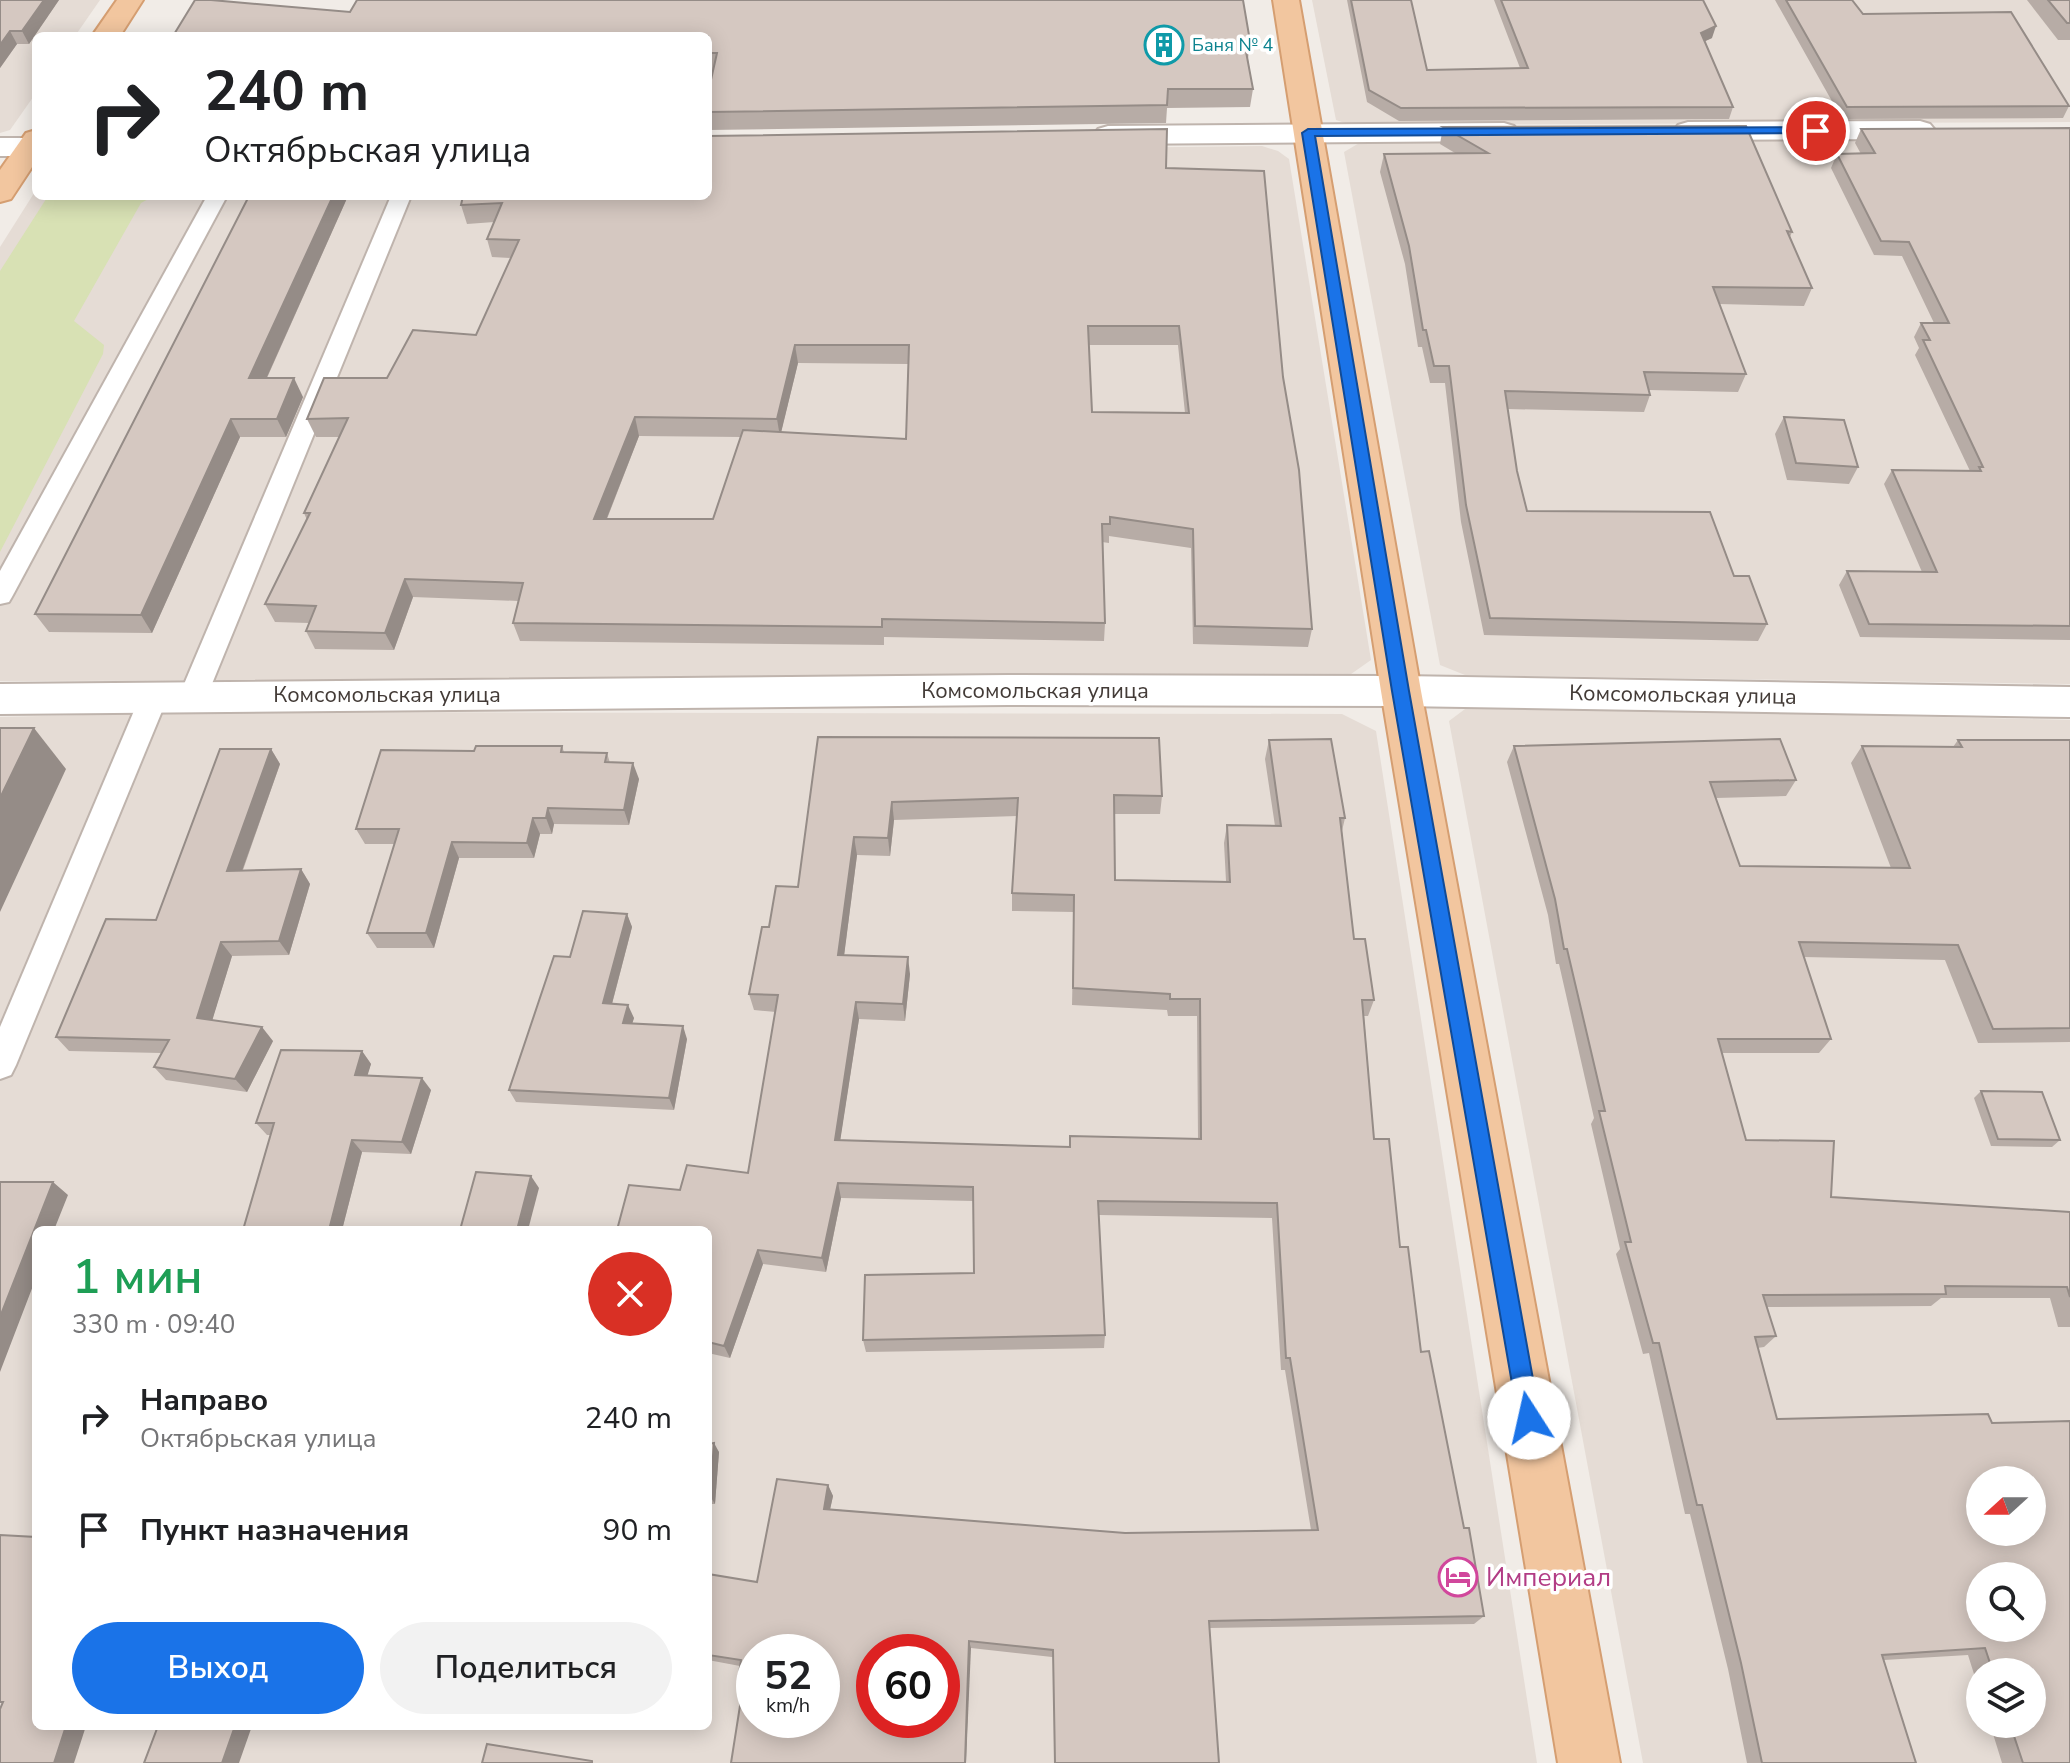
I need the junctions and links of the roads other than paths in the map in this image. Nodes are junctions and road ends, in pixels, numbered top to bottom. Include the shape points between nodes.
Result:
1 (130, 0) edge
2 (1286, 0) edge
3 (109, 32) edge
4 (1943, 130) edge
5 (1658, 131) edge
6 (1531, 132) edge
7 (1308, 133) junction
8 (1083, 136) edge
9 (32, 144) edge
10 (0, 147) edge
11 (32, 147) edge
12 (0, 193) edge
13 (215, 200) edge
14 (399, 200) edge
15 (0, 595) edge
16 (1401, 691) junction
17 (193, 696) junction
18 (0, 699) edge
19 (153, 699) junction
20 (2070, 702) edge
21 (0, 1065) edge
22 (1589, 1763) edge

1 - 3 main road
2 - 7 main road
4 - 5 street
6 - 7 street
7 - 8 street
7 - 16 main road
9 - 10 street
11 - 12 main road
13 - 15 lane
14 - 17 lane
16 - 17 street, Комсомольская улица
16 - 20 street, Комсомольская улица
16 - 22 main road
17 - 19 street, Комсомольская улица
18 - 19 street, Комсомольская улица
19 - 21 lane

